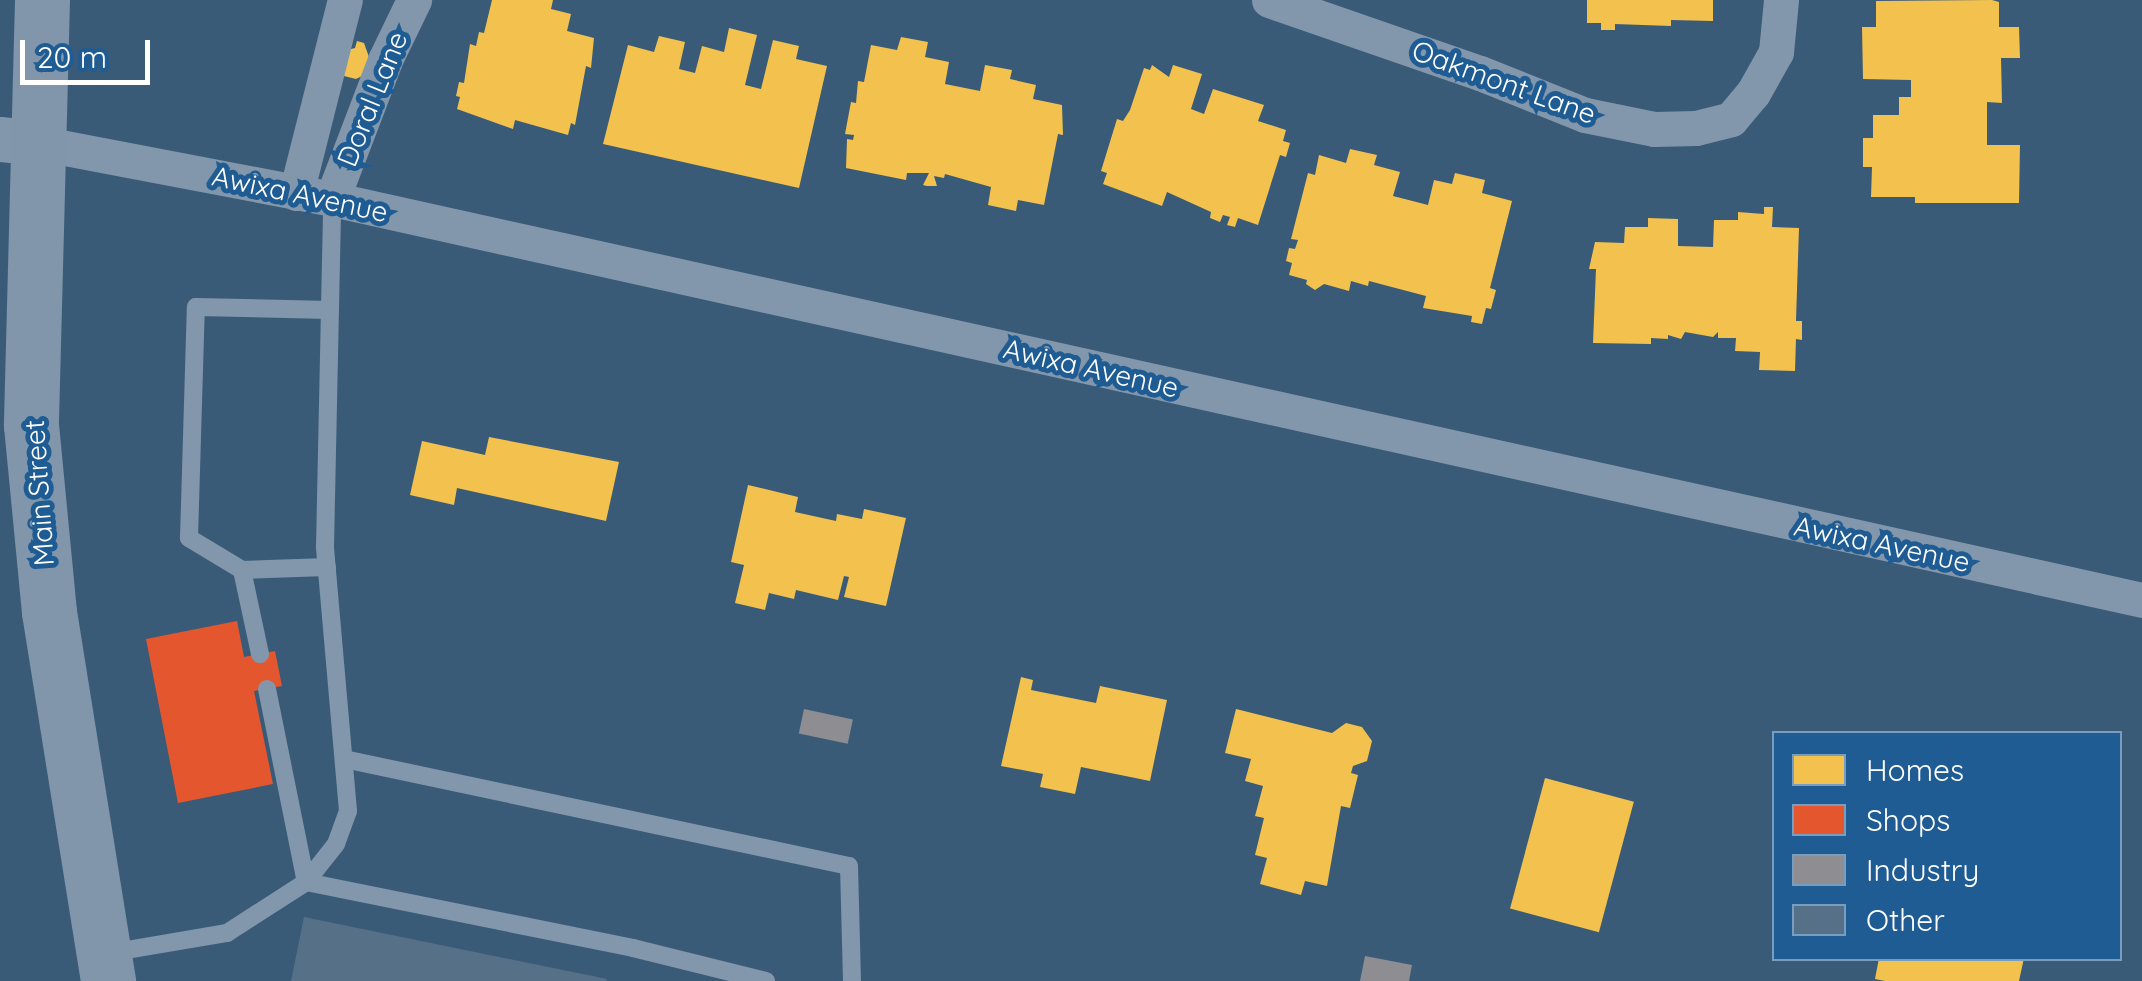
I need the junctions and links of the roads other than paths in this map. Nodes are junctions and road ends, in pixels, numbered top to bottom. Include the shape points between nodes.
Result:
1 (42, 0) edge
2 (345, 0) edge
3 (414, 0) edge
4 (1269, 0) edge
5 (1781, 0) edge
6 (19, 141) edge
7 (296, 193) junction
8 (332, 200) junction
9 (330, 310) junction
10 (327, 567) junction
11 (242, 570) junction
12 (2142, 600) edge
13 (260, 654) dead end
14 (268, 689) dead end
15 (344, 759) junction
16 (306, 882) junction
17 (106, 968) edge
18 (766, 981) edge
19 (852, 981) edge

1 - 6 main road, Main Street
2 - 7 street, Doral Lane
3 - 8 street, Doral Lane
4 - 5 street, Oakmont Lane via 1585,115 1654,128 1731,119 1776,52
6 - 7 street, Awixa Avenue
6 - 17 main road, Main Street via 31,426 48,612
7 - 8 street, Awixa Avenue
8 - 9 lane
8 - 12 street, Awixa Avenue
9 - 10 lane
9 - 11 lane via 196,306 190,538
10 - 11 lane
10 - 15 lane
11 - 13 lane
14 - 16 lane
15 - 16 lane via 348,811 336,844
15 - 19 lane via 849,866
16 - 17 lane via 227,933
16 - 18 lane

